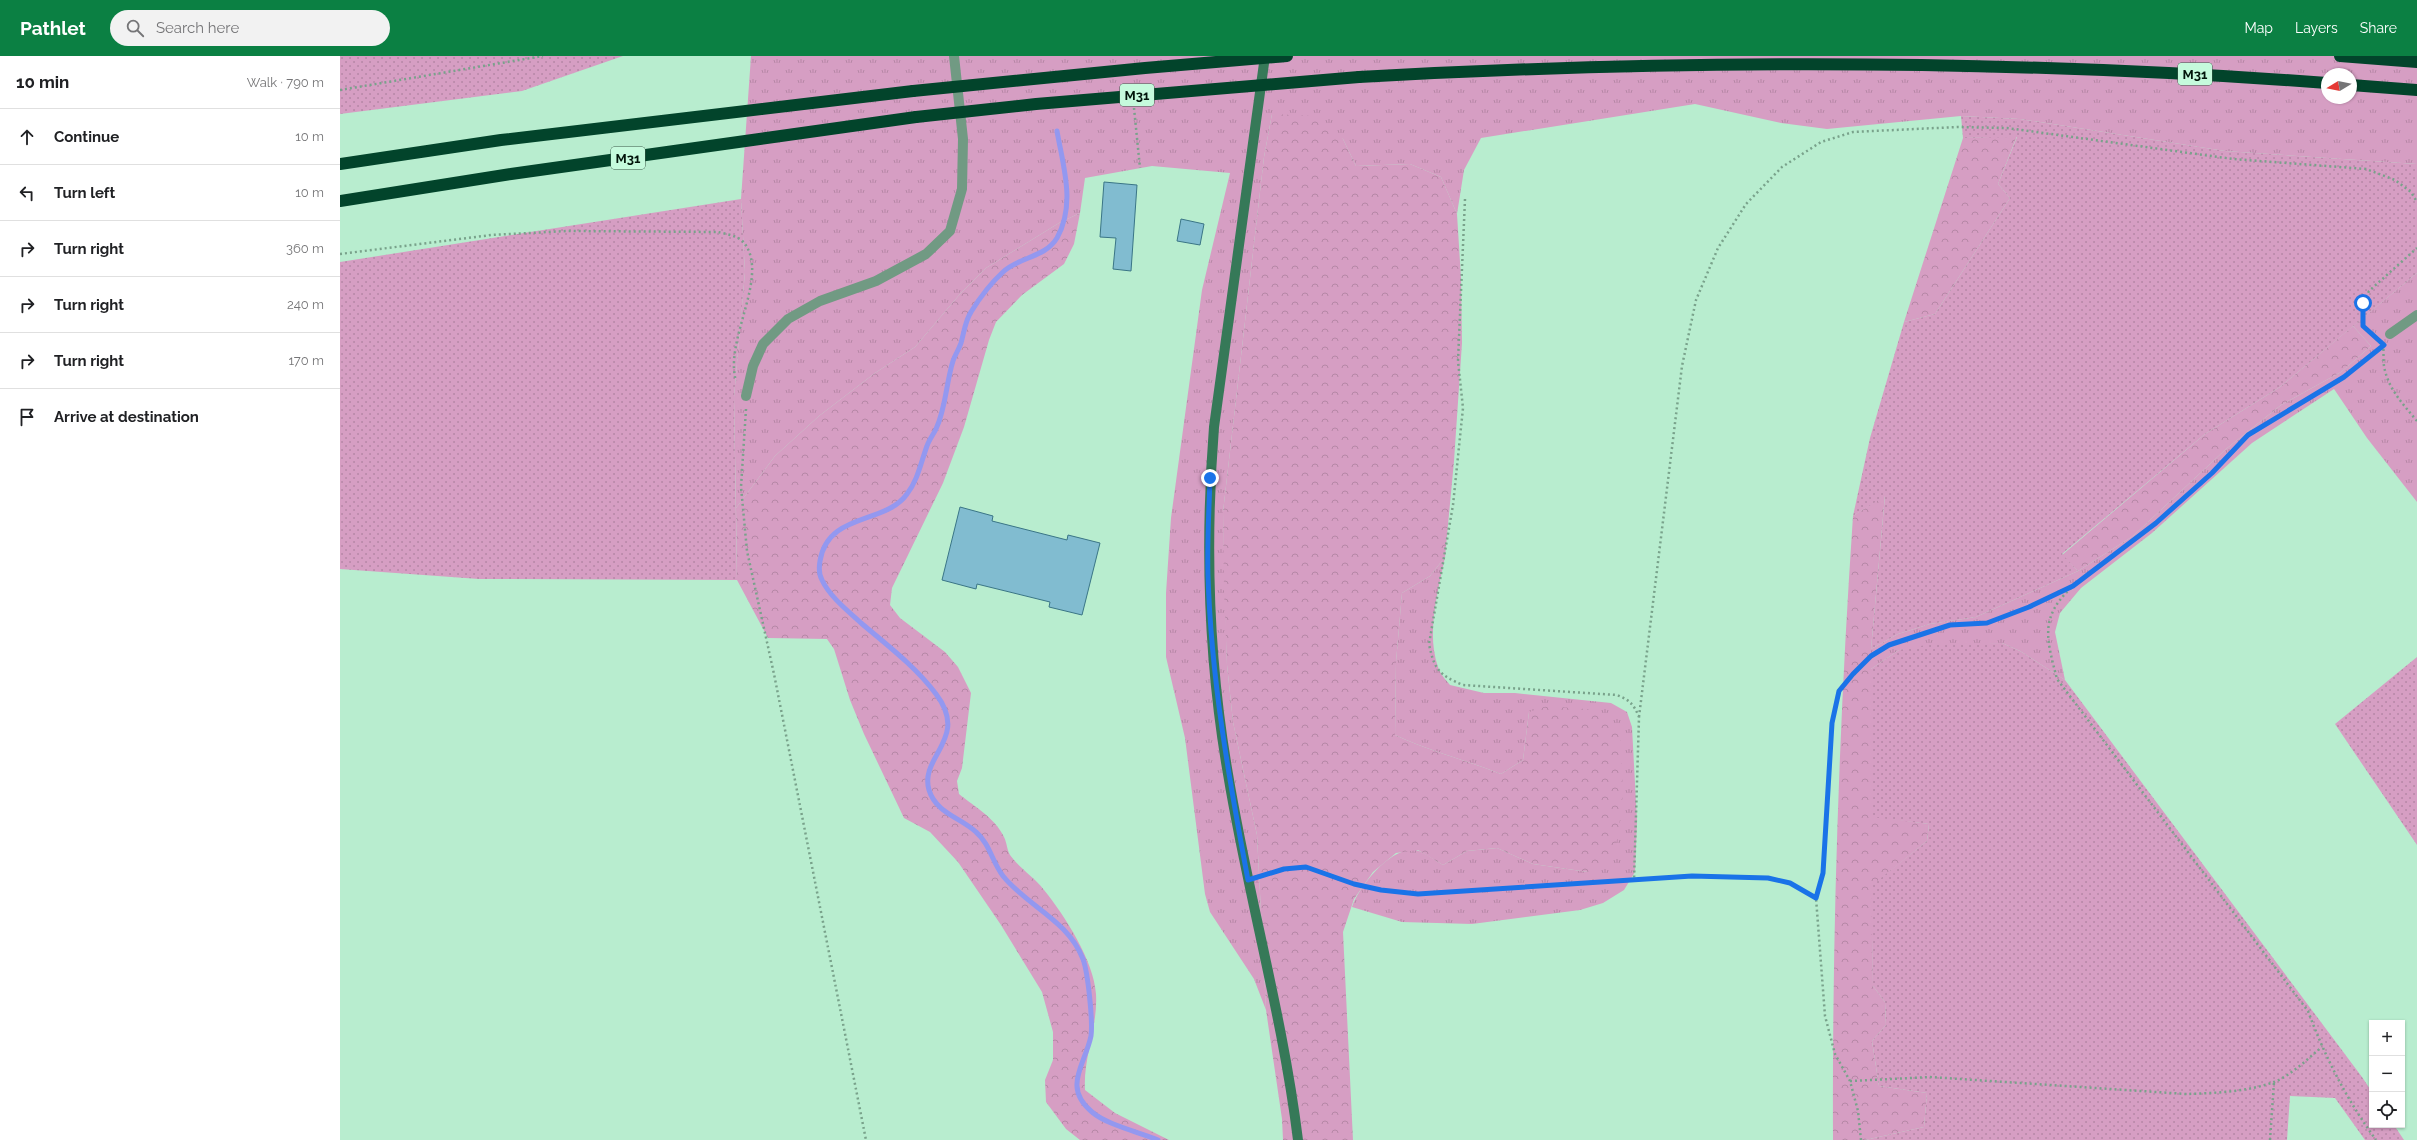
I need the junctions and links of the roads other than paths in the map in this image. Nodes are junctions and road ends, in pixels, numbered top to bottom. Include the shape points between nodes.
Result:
1 (954, 56) edge
2 (1265, 56) edge
3 (1287, 56) edge
4 (2340, 56) edge
5 (2417, 62) edge
6 (2321, 83) edge
7 (2357, 85) edge
8 (2417, 90) edge
9 (340, 164) edge
10 (340, 201) edge
11 (2417, 315) edge
12 (2390, 334) road end
13 (746, 396) road end
14 (1298, 1140) edge

1 - 13 street via 963,139 962,189 950,231 926,254 876,281 820,302 788,319 763,344 753,366
2 - 14 main road via 1215,420 1209,530 1210,619 1228,773 1291,1084
3 - 9 highway, M31, bridge via 913,91 501,140
4 - 5 highway
6 - 10 highway, M31, bridge via 2035,67 1860,64 1589,67 1359,77 1114,97 916,118 511,174
7 - 8 highway
11 - 12 street

